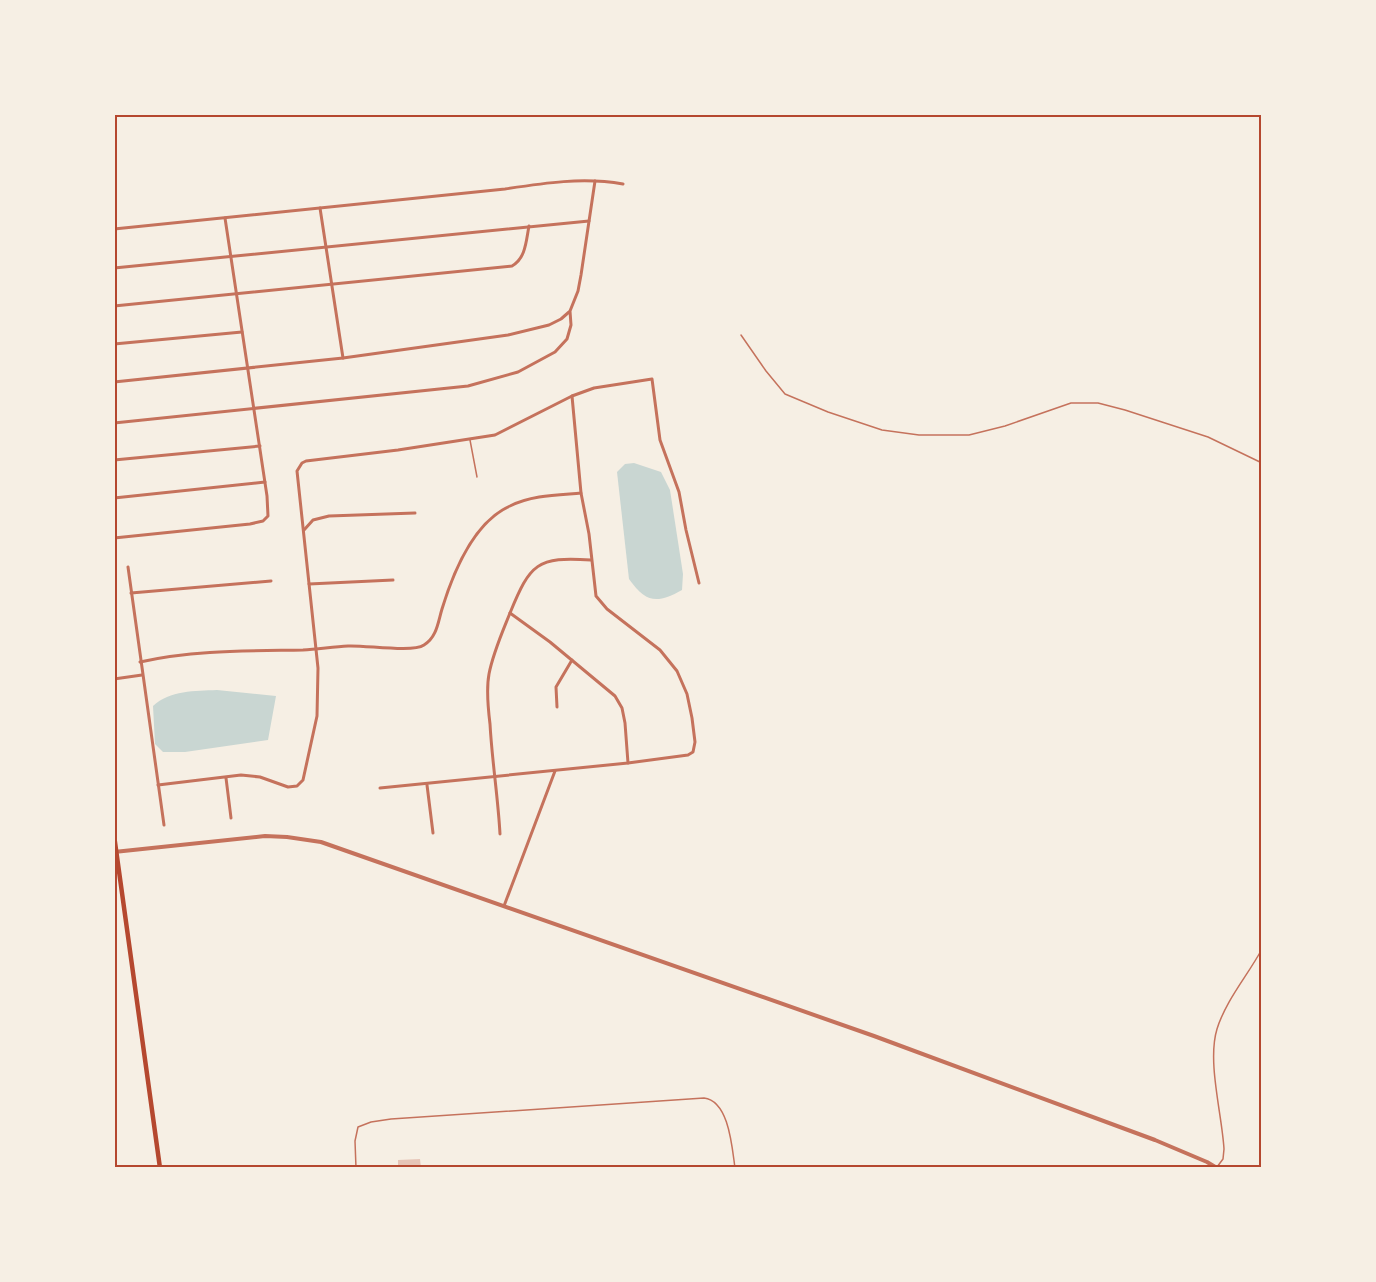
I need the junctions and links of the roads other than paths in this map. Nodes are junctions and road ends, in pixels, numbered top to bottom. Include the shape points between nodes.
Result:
1 (595, 181) junction
2 (623, 184) dead end
3 (320, 208) junction
4 (225, 218) junction
5 (590, 221) junction
6 (529, 226) junction
7 (114, 229) edge
8 (325, 246) junction
9 (231, 256) junction
10 (114, 268) edge
11 (331, 284) junction
12 (236, 293) junction
13 (114, 306) edge
14 (570, 311) junction
15 (242, 332) junction
16 (741, 335) dead end
17 (114, 344) edge
18 (343, 358) junction
19 (247, 369) junction
20 (114, 382) edge
21 (572, 396) junction
22 (254, 407) junction
23 (114, 423) edge
24 (470, 439) junction
25 (260, 446) junction
26 (114, 460) edge
27 (1262, 463) edge
28 (477, 477) dead end
29 (265, 482) junction
30 (581, 493) junction
31 (114, 498) edge
32 (415, 513) dead end
33 (303, 531) junction
34 (114, 538) edge
35 (591, 560) junction
36 (128, 567) dead end
37 (393, 580) dead end
38 (271, 581) dead end
39 (699, 582) dead end
40 (309, 584) junction
41 (131, 593) junction
42 (510, 612) junction
43 (317, 649) junction
44 (572, 660) junction
45 (140, 662) junction
46 (142, 675) junction
47 (114, 679) edge
48 (557, 707) dead end
49 (628, 763) junction
50 (555, 771) junction
51 (495, 777) junction
52 (226, 778) junction
53 (427, 784) junction
54 (159, 786) junction
55 (380, 788) dead end
56 (231, 819) dead end
57 (164, 825) dead end
58 (434, 833) dead end
59 (500, 834) dead end
60 (114, 835) edge
61 (115, 852) edge
62 (504, 906) junction
63 (1262, 949) edge
64 (160, 1168) edge
65 (356, 1168) edge
66 (735, 1168) edge
67 (1216, 1168) edge

1 - 2 street
1 - 3 street via 550,182
1 - 5 street
3 - 4 street
3 - 8 street
4 - 7 street
4 - 9 street
5 - 6 street
5 - 14 street via 578,291
6 - 8 street
6 - 11 street via 523,254 512,266
8 - 9 street
8 - 11 street
9 - 10 street
9 - 12 street
11 - 12 street
11 - 18 street
12 - 13 street
12 - 15 street
14 - 18 street via 561,320 518,333
14 - 22 street via 570,332 562,345 507,376 468,386
15 - 17 street
15 - 19 street
16 - 27 lane via 785,393 882,430 969,435 1071,403 1098,403 1208,437
18 - 19 street
19 - 20 street
19 - 22 street
21 - 24 street via 504,432
21 - 30 street
21 - 39 street via 594,388 652,379 660,440 679,492
22 - 23 street
22 - 25 street
24 - 28 lane
24 - 33 street via 314,459 302,464 297,471
25 - 26 street
25 - 29 street
29 - 31 street
29 - 34 street via 269,513 262,521
30 - 35 street
30 - 43 street via 538,497 492,517 465,555 434,635 424,645 411,649
32 - 33 street via 329,516 313,520
33 - 40 street
35 - 42 street via 563,559 534,568
35 - 49 street via 598,600 670,660 684,685 692,718 695,746 689,754
36 - 41 street
37 - 40 street
38 - 41 street
40 - 43 street
41 - 45 street
42 - 44 street
42 - 51 street via 489,675
43 - 45 street via 195,654
43 - 52 street via 318,716 303,780 288,787 252,776
44 - 48 street via 556,687
44 - 49 street via 619,701
45 - 46 street
46 - 47 street
46 - 54 street
49 - 50 street
50 - 51 street
50 - 62 street
51 - 53 street
51 - 59 street
52 - 54 street
52 - 56 street
53 - 55 street
53 - 58 street
54 - 57 street
60 - 61 main road
61 - 62 street via 234,838 308,839
61 - 64 main road
62 - 67 street via 874,1036 1155,1140
63 - 67 lane via 1226,1010 1215,1038 1214,1066 1224,1149
65 - 66 lane via 358,1127 371,1122 693,1098 714,1102 723,1112

